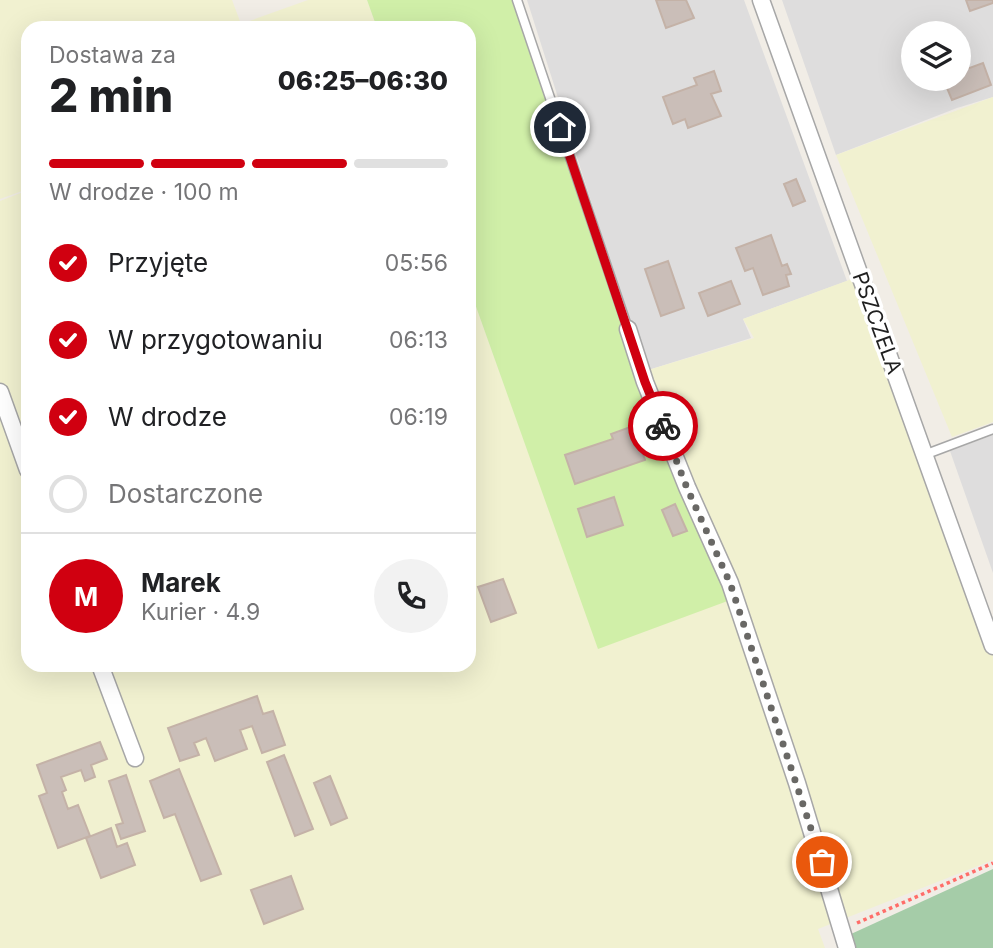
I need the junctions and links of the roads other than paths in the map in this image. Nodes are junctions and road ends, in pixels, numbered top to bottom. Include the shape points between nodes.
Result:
1 (517, 0) edge
2 (761, 0) edge
3 (628, 329) joint
4 (0, 392) edge
5 (993, 429) edge
6 (21, 450) edge
7 (924, 455) junction
8 (993, 646) edge
9 (103, 672) edge
10 (135, 758) dead end
11 (847, 948) edge

1 - 3 lane
2 - 7 street, PSZCZELA
3 - 11 street via 687,488 730,583
4 - 6 street
5 - 7 lane
7 - 8 street, PSZCZELA
9 - 10 street

